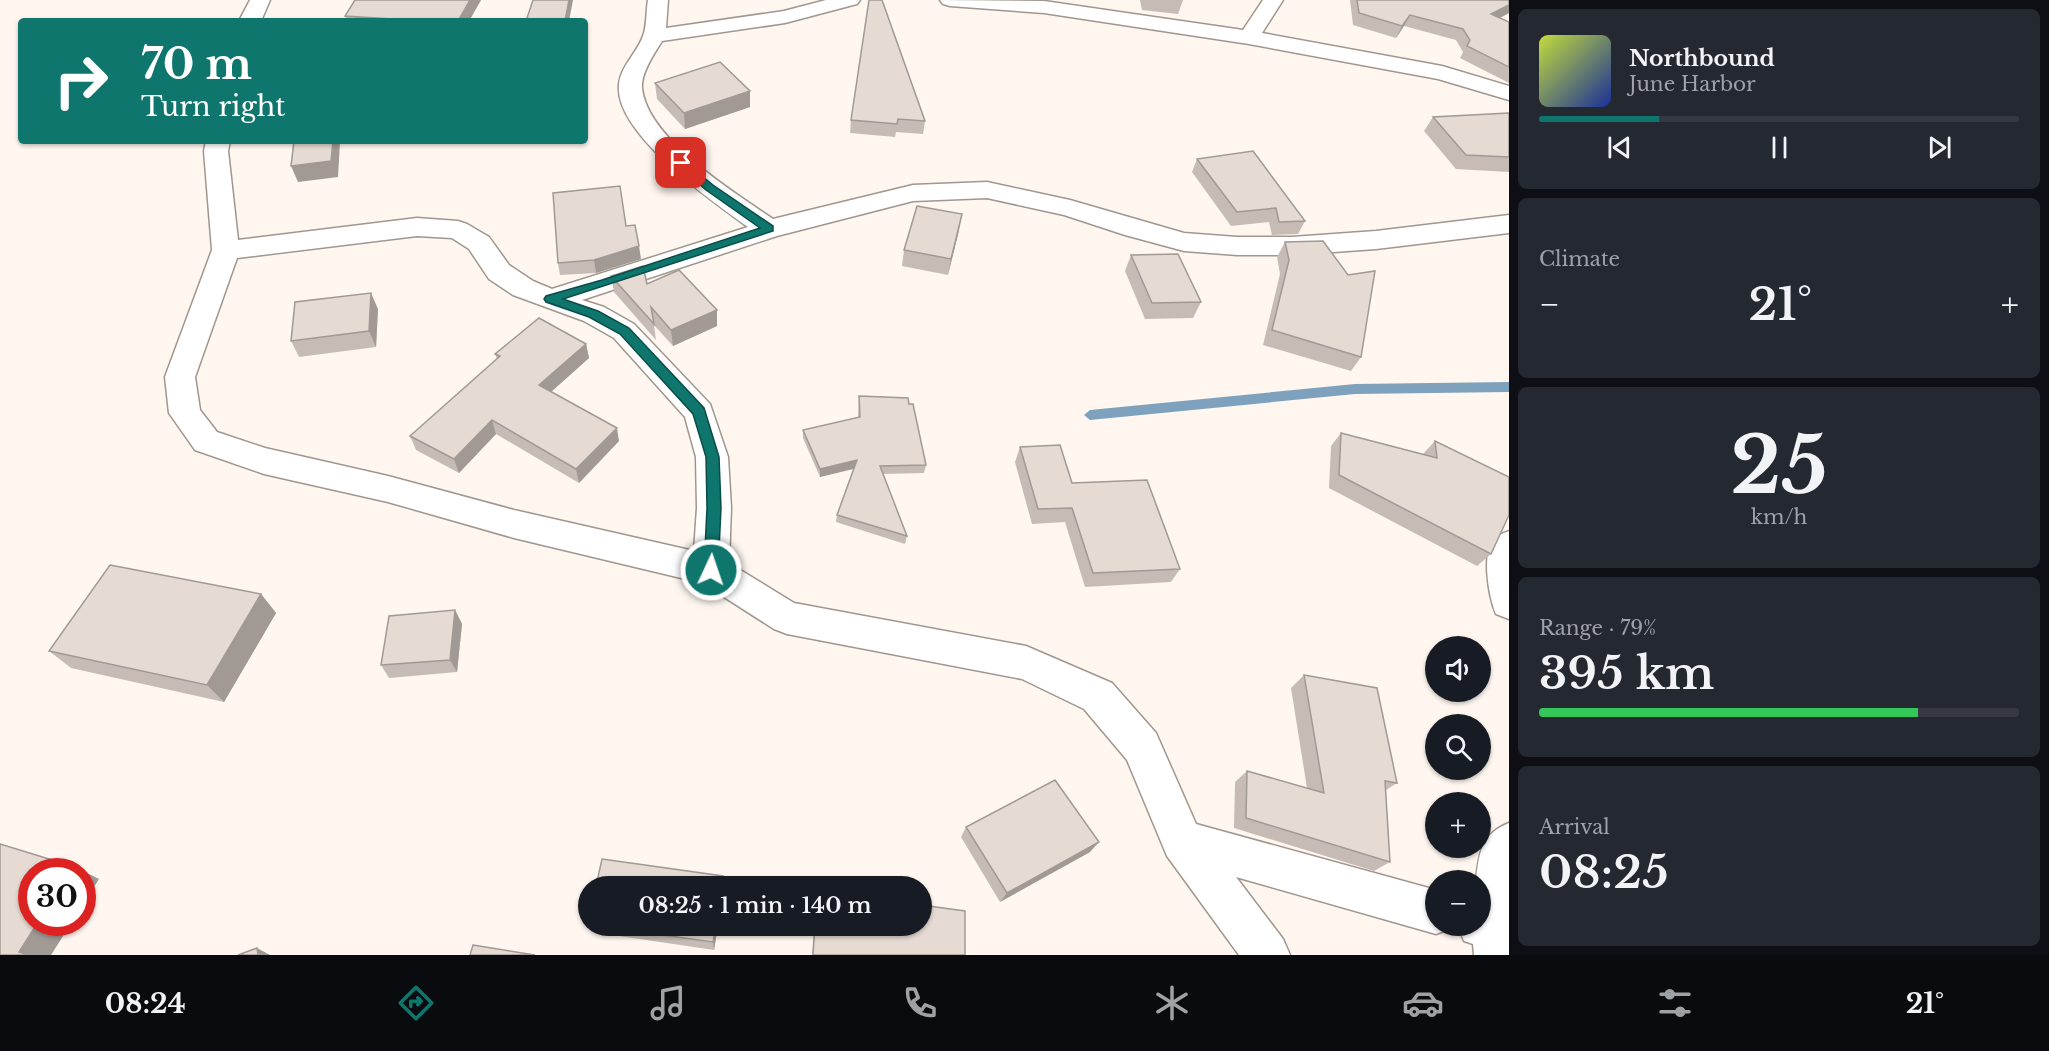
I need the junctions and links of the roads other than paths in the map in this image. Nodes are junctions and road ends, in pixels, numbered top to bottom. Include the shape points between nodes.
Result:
1 (260, 0) edge
2 (658, 0) edge
3 (850, 0) edge
4 (950, 0) edge
5 (1273, 0) edge
6 (251, 18) edge
7 (654, 36) junction
8 (1249, 37) junction
9 (1509, 93) edge
10 (217, 144) edge
11 (1509, 224) edge
12 (769, 228) junction
13 (226, 250) junction
14 (550, 299) junction
15 (1509, 546) edge
16 (711, 570) junction
17 (1509, 603) edge
18 (1182, 841) junction
19 (1509, 844) edge
20 (1425, 909) edge
21 (1491, 928) edge
22 (1267, 955) edge

1 - 6 street
2 - 7 street
3 - 7 street via 785,17
4 - 8 street via 1044,7
5 - 8 street
7 - 12 street via 630,86 638,116 709,188
8 - 9 street via 1442,73
10 - 13 street
11 - 12 street via 1376,240 1237,246 1184,242 1070,208 987,190 913,193
12 - 14 street
13 - 14 street via 417,227 458,230 480,243 499,272
13 - 16 street via 180,377 185,413 206,441 264,461
14 - 16 street via 594,314 624,331 699,412 712,457
15 - 17 street via 1504,552
16 - 18 street via 787,618 1026,663 1098,696 1142,747
18 - 20 street
18 - 22 street
19 - 21 street via 1500,858

